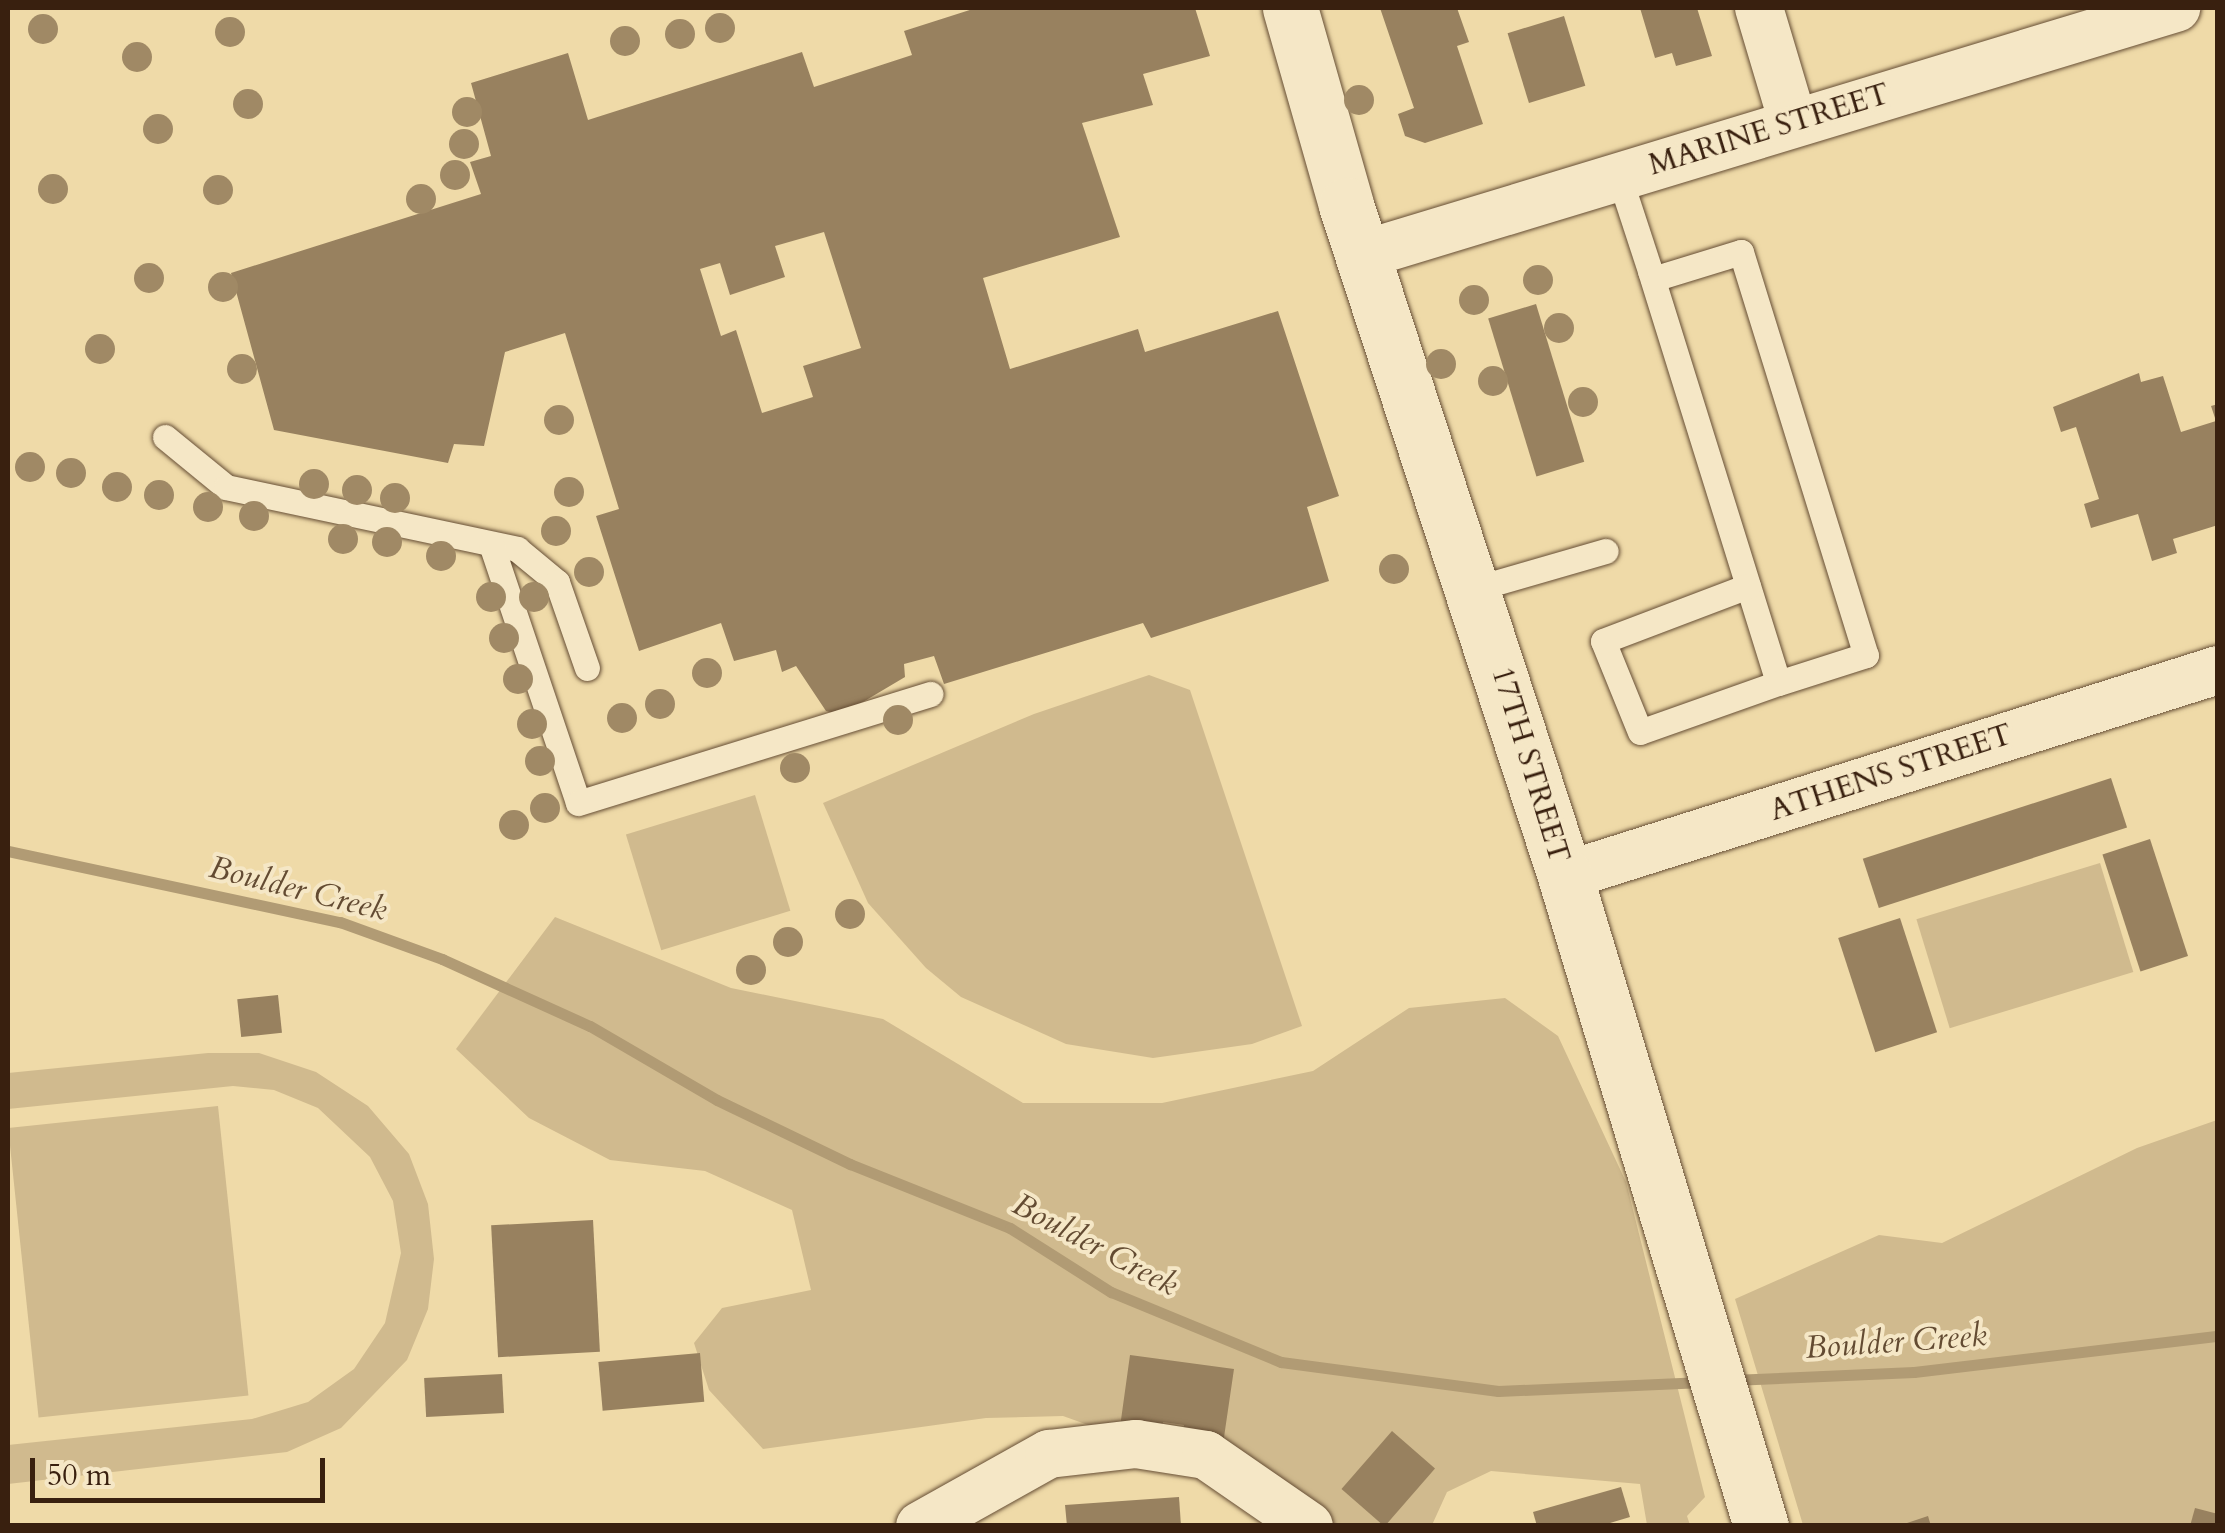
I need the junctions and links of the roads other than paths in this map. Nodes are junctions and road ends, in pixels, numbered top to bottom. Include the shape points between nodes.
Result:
1 (1290, 8) edge
2 (1759, 8) edge
3 (2176, 8) edge
4 (1793, 122) junction
5 (1618, 176) junction
6 (1362, 254) junction
7 (1653, 279) junction
8 (165, 437) dead end
9 (491, 544) junction
10 (1606, 552) dead end
11 (1748, 586) junction
12 (1474, 589) junction
13 (588, 668) dead end
14 (2218, 670) edge
15 (1778, 683) junction
16 (930, 694) dead end
17 (1564, 876) junction
18 (920, 1526) edge
19 (1310, 1526) edge
20 (1762, 1526) edge

1 - 6 street, 17TH STREET
2 - 4 street
3 - 4 street, MARINE STREET
4 - 5 street, MARINE STREET
5 - 6 street, MARINE STREET
5 - 7 lane
6 - 12 street, 17TH STREET
7 - 11 lane
7 - 15 lane via 1740,252 1855,619 1866,656
8 - 9 lane via 226,487
9 - 13 lane via 517,550 557,582
9 - 16 lane via 578,803
10 - 12 lane
11 - 15 lane
11 - 15 lane via 1603,641 1640,732
12 - 17 street, 17TH STREET
14 - 17 street, ATHENS STREET
17 - 20 street, 17TH STREET
18 - 19 street via 1049,1454 1136,1444 1206,1454

